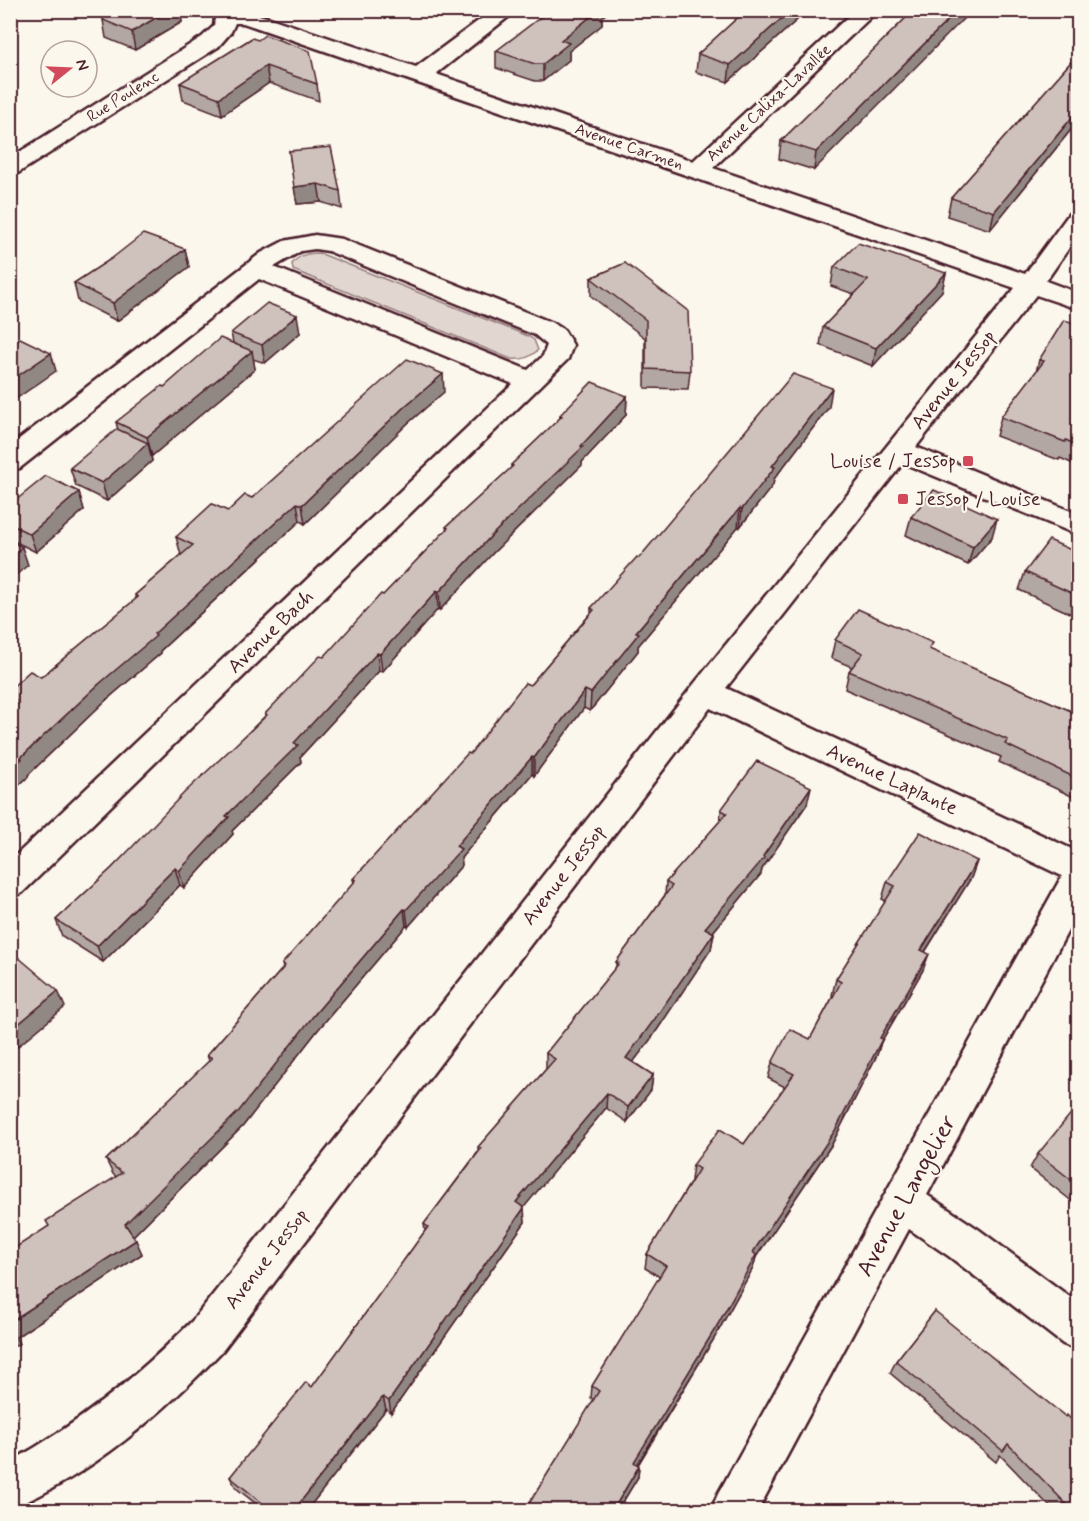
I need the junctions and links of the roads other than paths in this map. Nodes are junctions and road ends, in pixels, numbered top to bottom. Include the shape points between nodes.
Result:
1 (507, 10) edge
2 (868, 10) edge
3 (226, 13) edge
4 (420, 75) junction
5 (10, 168) edge
6 (696, 171) junction
7 (1078, 219) edge
8 (257, 269) junction
9 (1031, 284) junction
10 (1078, 301) edge
11 (531, 381) junction
12 (898, 450) junction
13 (10, 461) edge
14 (1078, 525) edge
15 (705, 692) junction
16 (1078, 868) edge
17 (1078, 880) edge
18 (10, 884) edge
19 (904, 1203) junction
20 (1078, 1329) edge
21 (10, 1487) edge
22 (734, 1510) edge

1 - 4 street
2 - 6 street, Avenue Calixa-Lavallée
3 - 4 street, Avenue Carmen via 255,19
3 - 5 street, Rue Poulenc via 224,28 210,42
4 - 6 street, Avenue Carmen
6 - 9 street, Avenue Carmen
7 - 9 street, Avenue Jessop
8 - 11 street
8 - 11 street, Avenue Bach via 288,247 318,241 333,244 544,328 559,340 560,350
8 - 13 street, Avenue Bach
9 - 10 street, Avenue Carmen
9 - 12 street, Avenue Jessop
11 - 18 street, Avenue Bach
12 - 14 street
12 - 15 street, Avenue Jessop
15 - 16 street, Avenue Laplante
15 - 21 street, Avenue Jessop via 208,1335 153,1391 119,1418
17 - 19 street, Avenue Langelier
19 - 20 street
19 - 22 street, Avenue Langelier

